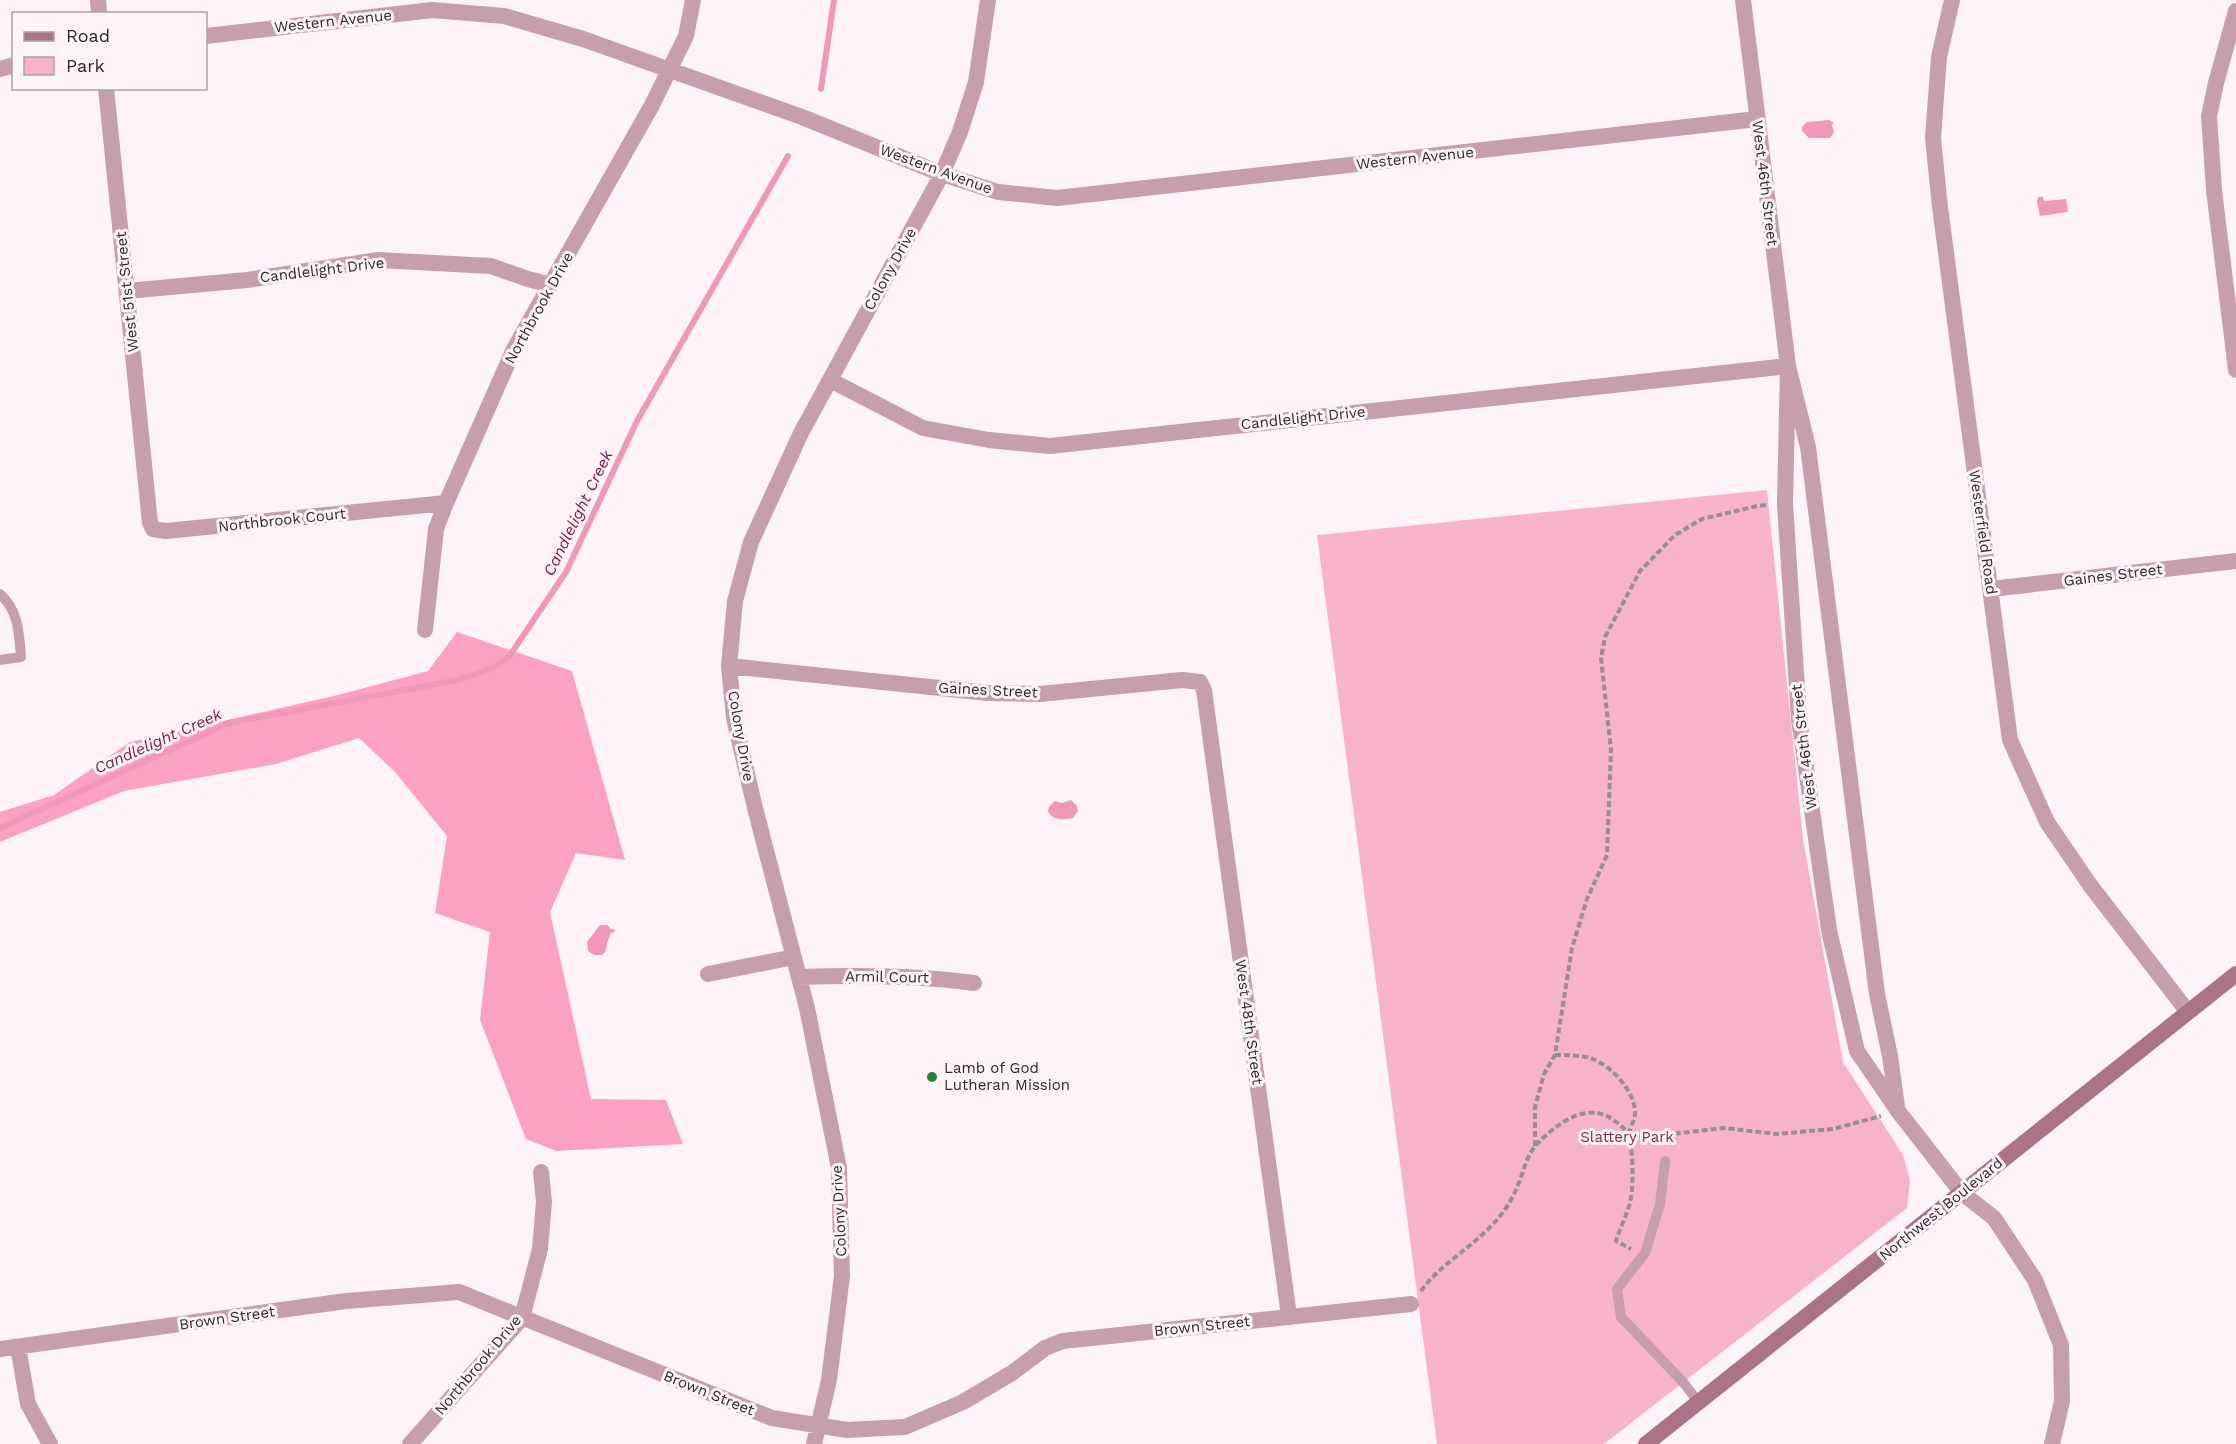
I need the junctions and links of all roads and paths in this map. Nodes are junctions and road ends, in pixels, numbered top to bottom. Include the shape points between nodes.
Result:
1 (693, 0) edge
2 (988, 0) edge
3 (1743, 0) edge
4 (1952, 0) edge
5 (2236, 11) edge
6 (207, 36) edge
7 (670, 70) junction
8 (106, 90) edge
9 (1757, 119) junction
10 (942, 174) junction
11 (551, 285) junction
12 (127, 291) junction
13 (1788, 366) junction
14 (2236, 370) edge
15 (830, 380) junction
16 (147, 495) joint
17 (446, 504) junction
18 (1785, 504) junction
19 (2236, 561) edge
20 (1991, 589) junction
21 (0, 594) edge
22 (425, 630) dead end
23 (0, 660) edge
24 (729, 666) junction
25 (1209, 727) joint
26 (794, 957) junction
27 (708, 974) dead end
28 (2236, 974) edge
29 (799, 977) junction
30 (974, 983) dead end
31 (2188, 1012) junction
32 (1555, 1055) junction
33 (1898, 1111) junction
34 (1628, 1135) junction
35 (1535, 1146) junction
36 (1665, 1161) dead end
37 (541, 1172) dead end
38 (1962, 1193) junction
39 (1642, 1257) junction
40 (1411, 1304) joint
41 (1289, 1316) junction
42 (522, 1318) junction
43 (18, 1347) junction
44 (0, 1349) edge
45 (1699, 1403) junction
46 (818, 1425) junction
47 (50, 1444) edge
48 (410, 1444) edge
49 (814, 1444) edge
50 (1646, 1444) edge
51 (2052, 1444) edge

1 - 7 street, Northbrook Drive via 686,36
2 - 10 street, Colony Drive via 976,82
3 - 9 street, West 46th Street
4 - 20 street, Westerfield Road via 1939,57 1933,138
5 - 14 street via 2210,116 2214,190
6 - 7 street, Western Avenue via 432,10 504,16
7 - 10 street, Western Avenue via 802,117
7 - 11 street, Northbrook Drive
8 - 12 street, West 51st Street
9 - 10 street, Western Avenue via 1057,198 998,192
9 - 13 street, West 46th Street
10 - 15 street, Colony Drive
11 - 12 street, Candlelight Drive via 491,266 378,260 247,280
11 - 17 street, Northbrook Drive via 514,349
12 - 16 street, West 51st Street
13 - 15 street, Candlelight Drive via 1050,446 923,428
13 - 18 street, West 46th Street
13 - 33 street, West 46th Street via 1808,447 1877,994
15 - 24 street, Colony Drive via 751,542 735,601
16 - 17 street, Northbrook Court via 153,529 165,531
17 - 22 street, Northbrook Drive via 436,529
18 - 32 path via 1757,506 1702,519 1675,535 1640,570 1605,637 1601,658 1611,750 1607,855 1587,899 1572,948
18 - 33 street, West 46th Street via 1798,719 1829,930 1857,1051
19 - 20 street, Gaines Street
20 - 31 street, Westerfield Road via 2010,740 2047,822 2090,885
21 - 23 lane via 17,619 21,657
24 - 25 street, Gaines Street via 988,693 1040,694 1182,680 1200,682
24 - 26 street, Colony Drive via 734,718
25 - 41 street, West 48th Street
26 - 27 street
26 - 29 street, Colony Drive
28 - 31 main road, Northwest Boulevard
29 - 30 street, Armil Court via 873,974
29 - 46 street, Colony Drive via 839,1168 842,1276 829,1380
31 - 38 main road, Northwest Boulevard
32 - 34 path via 1591,1059 1624,1084 1635,1110
32 - 35 path via 1544,1074 1535,1107
33 - 34 path via 1833,1129 1776,1134 1725,1128
33 - 38 street, West 46th Street
34 - 35 path via 1604,1114 1581,1113
34 - 39 path via 1632,1192 1616,1241
35 - 40 path via 1500,1216 1462,1254 1432,1275
36 - 39 lane via 1660,1204
37 - 42 street, Northbrook Drive via 544,1202 540,1250
38 - 45 main road, Northwest Boulevard
38 - 51 street, West 46th Street via 1994,1218 2035,1280 2061,1345 2062,1401
39 - 45 lane via 1617,1289 1621,1317
40 - 41 street, Brown Street
41 - 46 street, Brown Street via 1063,1341 1045,1348 963,1402 905,1427 847,1430
42 - 43 street, Brown Street via 459,1292 346,1301
42 - 46 street, Brown Street via 772,1418
42 - 48 street, Northbrook Drive
43 - 44 street, Brown Street
43 - 47 street via 28,1404
45 - 50 main road, Northwest Boulevard
46 - 49 street, Colony Drive

